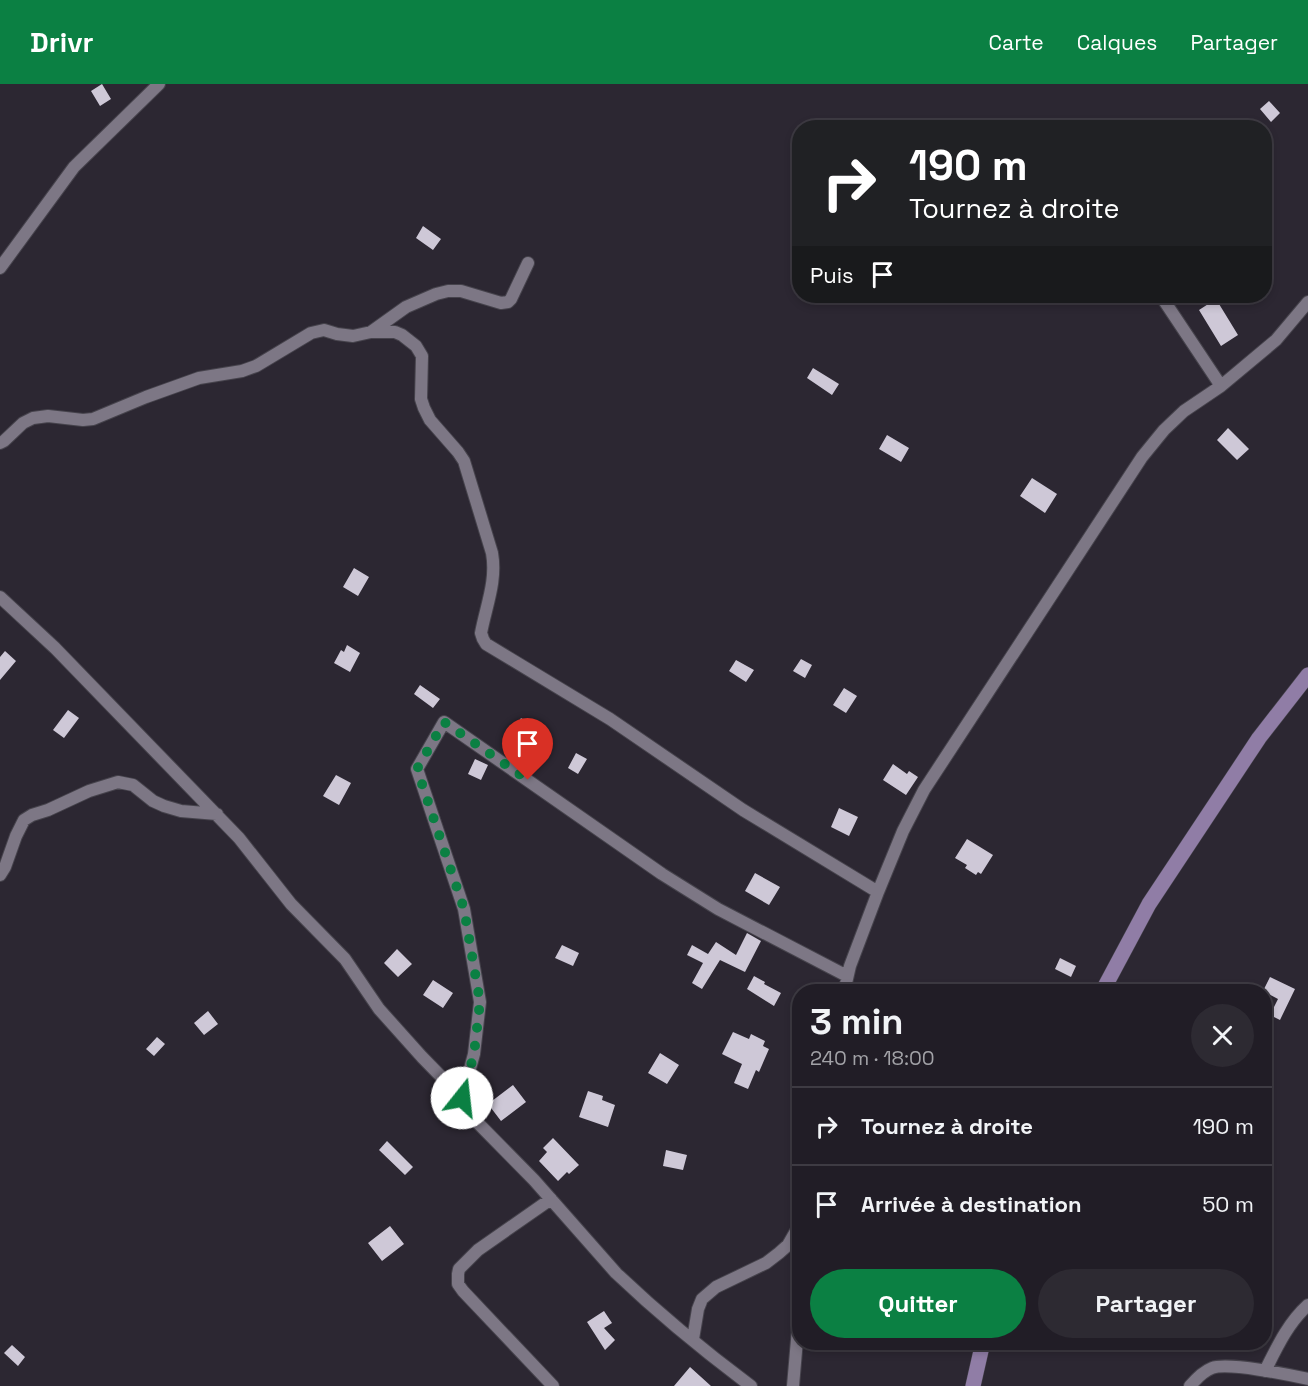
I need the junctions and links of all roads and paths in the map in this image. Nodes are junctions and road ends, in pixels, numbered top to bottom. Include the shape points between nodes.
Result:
1 (159, 84) edge
2 (528, 262) dead end
3 (0, 268) edge
4 (1308, 302) edge
5 (1166, 303) edge
6 (371, 332) junction
7 (1221, 386) junction
8 (0, 443) edge
9 (0, 597) edge
10 (1308, 675) edge
11 (217, 814) junction
12 (0, 875) edge
13 (878, 892) junction
14 (847, 976) junction
15 (846, 984) edge
16 (1106, 984) edge
17 (462, 1098) junction
18 (551, 1199) junction
19 (792, 1238) edge
20 (1308, 1305) edge
21 (693, 1339) junction
22 (796, 1350) edge
23 (981, 1350) edge
24 (1265, 1371) junction
25 (1308, 1379) edge
26 (553, 1386) edge
27 (751, 1386) edge
28 (793, 1386) edge
29 (973, 1386) edge
30 (1190, 1386) edge

1 - 3 street via 74,167
2 - 6 street via 508,302 448,291 406,307
4 - 7 street via 1276,340
5 - 7 street
6 - 8 street via 353,336 324,330 311,333 242,371 199,378 93,419 33,418
6 - 13 street via 395,332 416,346 422,356 424,408 464,461 494,566 481,633 486,644
7 - 13 street via 1185,411 1142,457 924,790
9 - 11 street
10 - 16 street via 1259,738 1149,904
11 - 12 street via 164,806 133,785 118,782 24,820
11 - 17 street via 291,904 345,958 380,1009 422,1058
13 - 14 street
14 - 15 street
14 - 17 street via 718,909 662,874 444,722 417,769 464,909 480,1002 474,1054
17 - 18 street via 473,1118
18 - 21 street via 616,1273
18 - 26 street via 478,1250 459,1269 458,1284
19 - 21 street via 766,1263 716,1287 702,1299
20 - 24 street via 1284,1335
21 - 27 street
22 - 28 street
23 - 29 street
24 - 25 street
24 - 30 street via 1213,1367

